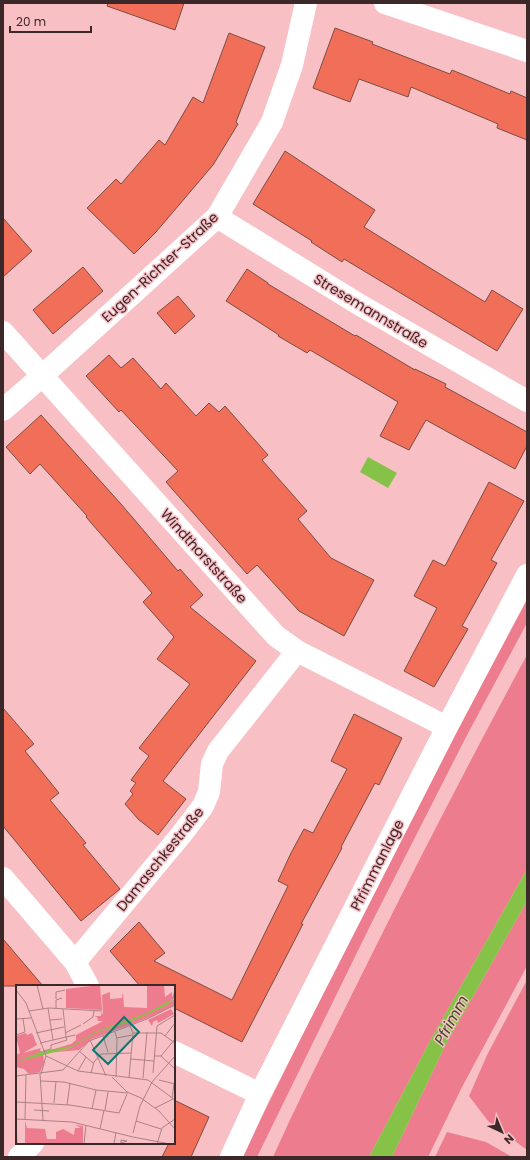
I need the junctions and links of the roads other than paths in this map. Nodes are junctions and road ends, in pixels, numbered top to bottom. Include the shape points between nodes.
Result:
1 (306, 3) edge
2 (385, 3) edge
3 (527, 51) edge
4 (217, 217) junction
5 (3, 332) edge
6 (42, 376) junction
7 (527, 401) edge
8 (3, 410) edge
9 (527, 575) edge
10 (297, 651) junction
11 (447, 727) junction
12 (3, 878) edge
13 (75, 962) junction
14 (87, 985) edge
15 (175, 1052) edge
16 (260, 1094) junction
17 (32, 1144) edge
18 (19, 1157) edge
19 (231, 1157) edge

1 - 4 street, Eugen-Richter-Straße via 292,65 272,122
2 - 3 street
4 - 6 street, Eugen-Richter-Straße
4 - 7 street, Stresemannstraße via 360,306
5 - 6 street, Windthorststraße
6 - 8 street, Eugen-Richter-Straße
6 - 10 street, Windthorststraße via 276,636
9 - 11 street, Pfrimmanlage
10 - 11 street, Windthorststraße
10 - 13 street, Damaschkestraße via 218,751 212,764 203,806
11 - 16 street, Pfrimmanlage
12 - 13 street
13 - 14 street
15 - 16 street
16 - 19 street, Pfrimmanlage
17 - 18 street

